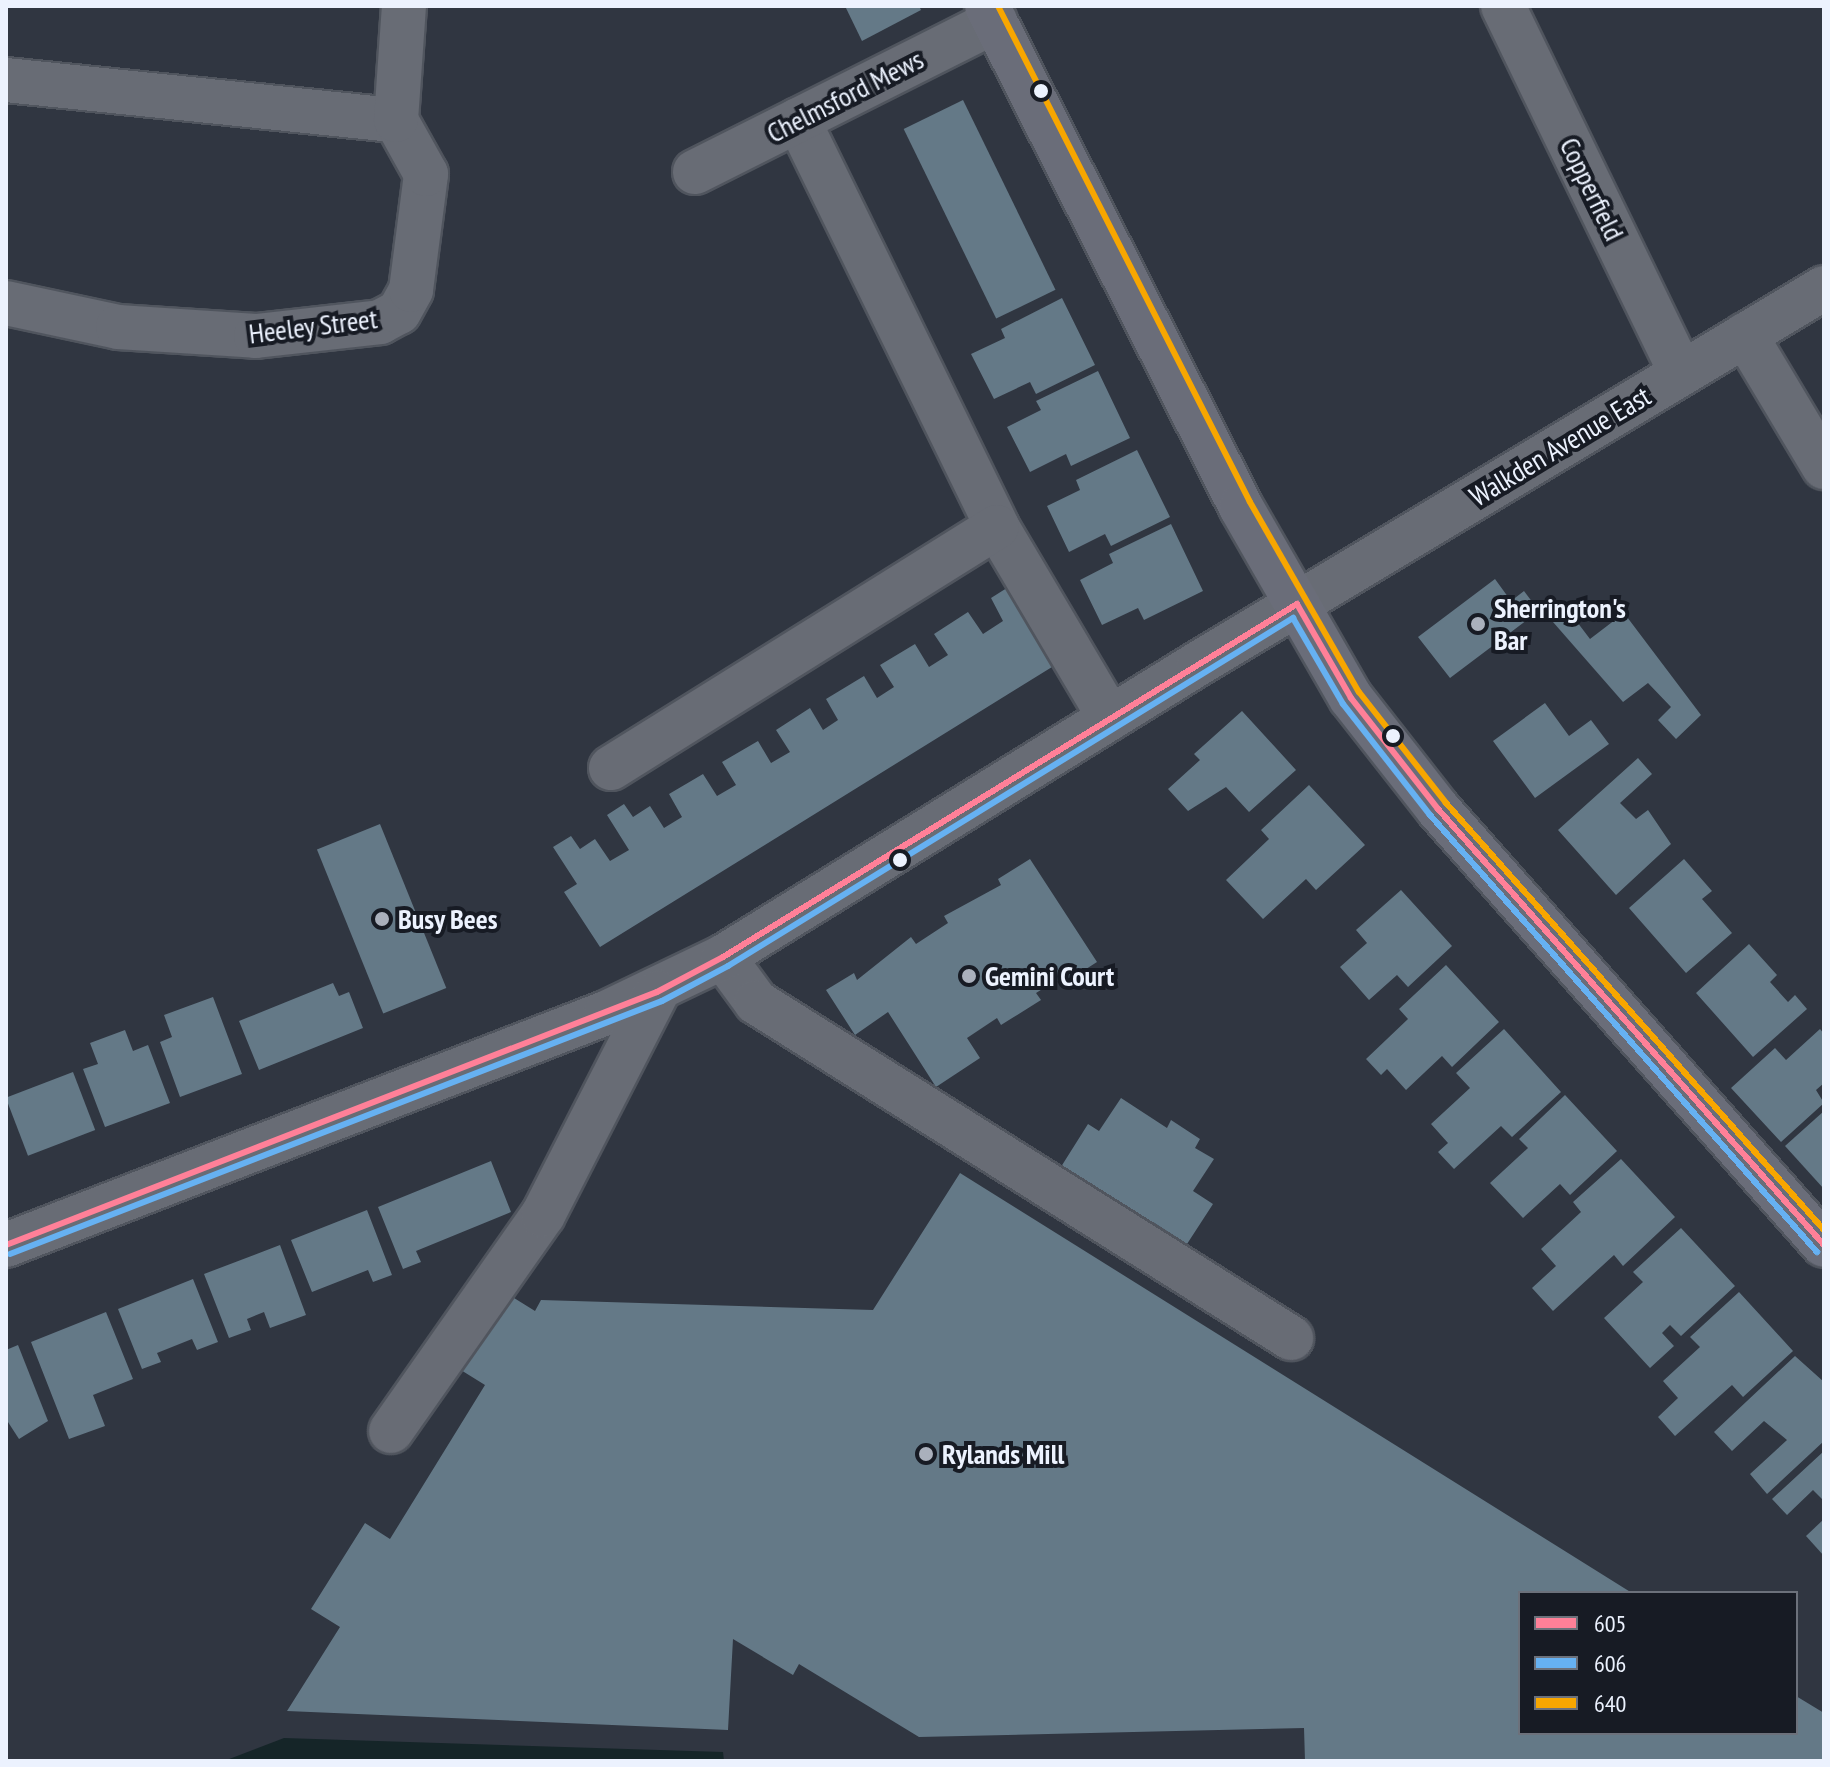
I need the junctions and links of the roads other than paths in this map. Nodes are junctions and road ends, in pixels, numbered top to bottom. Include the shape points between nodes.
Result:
1 (404, 6) edge
2 (1503, 6) edge
3 (991, 14) edge
4 (6, 80) edge
5 (396, 120) junction
6 (798, 120) junction
7 (695, 172) dead end
8 (1824, 288) edge
9 (6, 303) edge
10 (1745, 335) junction
11 (1681, 373) junction
12 (1824, 467) edge
13 (997, 527) junction
14 (1297, 604) junction
15 (1110, 718) junction
16 (611, 768) dead end
17 (723, 957) junction
18 (657, 992) junction
19 (6, 1245) edge
20 (1824, 1245) edge
21 (1291, 1338) dead end
22 (391, 1431) dead end

1 - 5 street
2 - 11 street, Copperfield
3 - 6 street, Chelmsford Mews
3 - 14 main road via 1241,507
4 - 5 street
5 - 9 street, Heeley Street via 426,174 411,290 399,312 380,322 256,336 118,327
6 - 7 street, Chelmsford Mews
6 - 13 street
8 - 10 street, Walkden Avenue East
10 - 11 street, Walkden Avenue East
10 - 12 street
11 - 14 street, Walkden Avenue East
13 - 15 street
13 - 16 street
14 - 15 street, Walkden Avenue East
14 - 20 main road via 1351,698 1428,797
15 - 17 street, Walkden Avenue East
17 - 18 street, Walkden Avenue East
17 - 21 street via 756,1002
18 - 19 street, Walkden Avenue East
18 - 22 street via 543,1215

